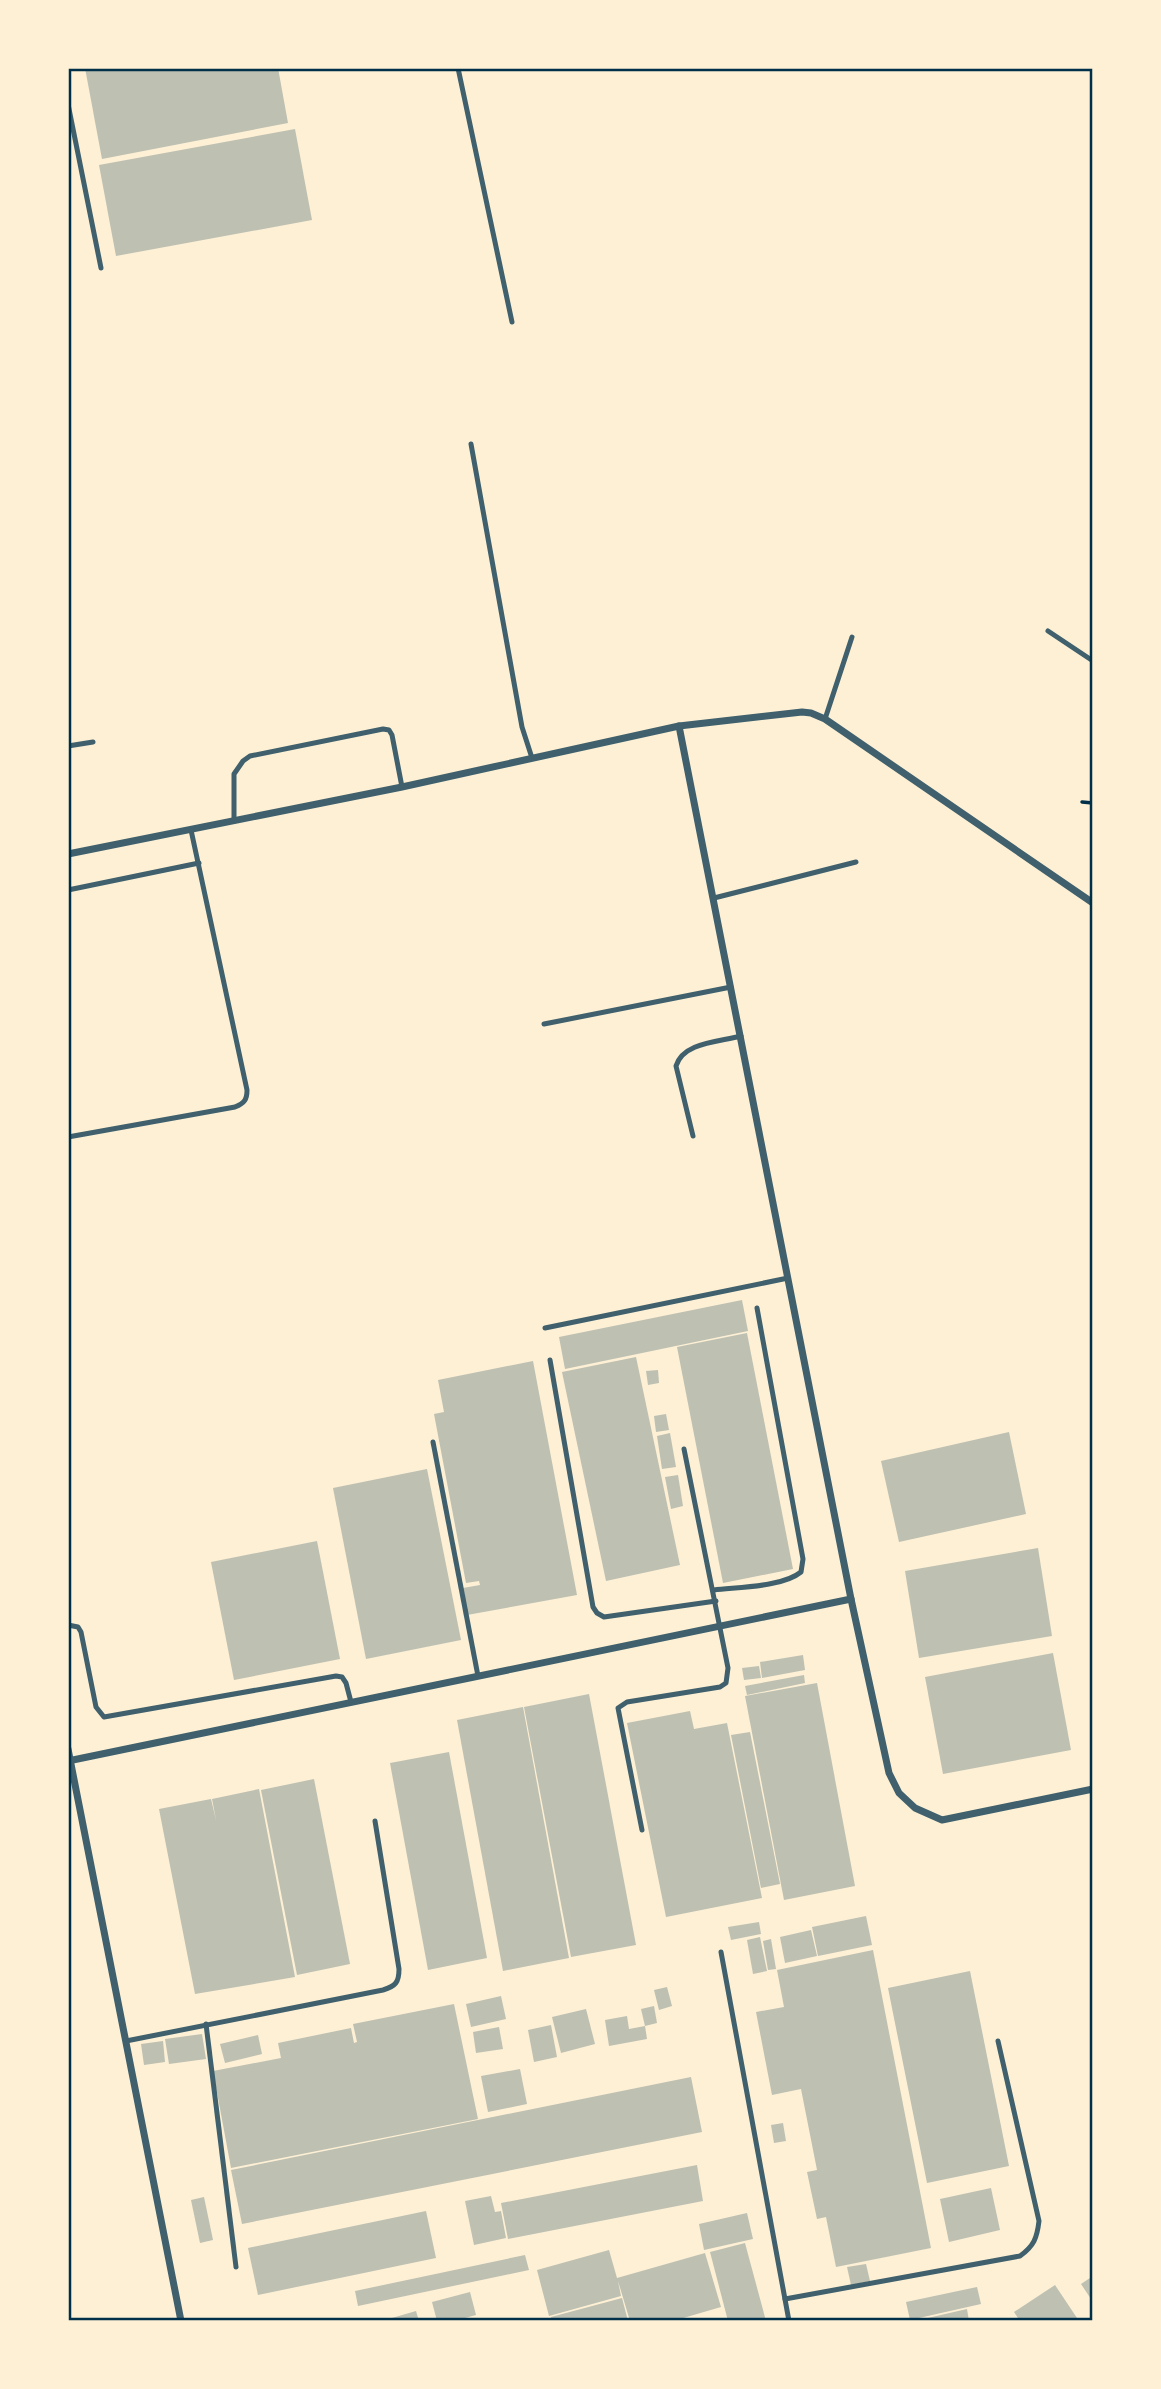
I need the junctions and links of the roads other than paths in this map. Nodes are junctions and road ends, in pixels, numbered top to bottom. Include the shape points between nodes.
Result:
1 (458, 68) edge
2 (68, 104) edge
3 (101, 268) dead end
4 (512, 321) dead end
5 (471, 444) dead end
6 (1048, 631) dead end
7 (852, 637) dead end
8 (1093, 661) edge
9 (825, 719) junction
10 (679, 726) junction
11 (93, 742) dead end
12 (68, 746) edge
13 (532, 758) junction
14 (402, 787) junction
15 (234, 821) junction
16 (191, 830) junction
17 (68, 854) edge
18 (856, 862) dead end
19 (199, 863) junction
20 (68, 890) edge
21 (714, 898) junction
22 (1093, 903) edge
23 (731, 987) junction
24 (544, 1024) dead end
25 (741, 1036) junction
26 (693, 1136) dead end
27 (68, 1137) edge
28 (788, 1278) junction
29 (757, 1308) dead end
30 (545, 1328) dead end
31 (550, 1360) dead end
32 (433, 1442) dead end
33 (684, 1450) dead end
34 (714, 1590) junction
35 (851, 1599) junction
36 (716, 1601) junction
37 (68, 1625) edge
38 (721, 1625) junction
39 (478, 1676) junction
40 (351, 1702) junction
41 (68, 1749) edge
42 (69, 1761) edge
43 (1093, 1789) edge
44 (376, 1821) dead end
45 (642, 1830) dead end
46 (721, 1952) dead end
47 (206, 2024) junction
48 (126, 2041) junction
49 (998, 2041) dead end
50 (236, 2267) dead end
51 (785, 2299) junction
52 (181, 2321) edge
53 (789, 2321) edge

1 - 4 lane
2 - 3 lane
5 - 13 lane via 522,727
6 - 8 lane
7 - 9 lane
9 - 10 street via 802,712
9 - 22 street
10 - 13 street
10 - 21 street
11 - 12 lane
13 - 14 street
14 - 15 street
14 - 15 lane via 389,730 303,745 243,761 234,774
15 - 16 street
16 - 17 street
16 - 19 lane
18 - 21 lane
19 - 20 lane
19 - 27 lane via 247,1090 245,1102
21 - 23 street
23 - 24 lane
23 - 25 street
25 - 26 lane via 687,1049 679,1058 676,1066
25 - 28 street
28 - 30 lane
28 - 35 street
29 - 34 lane via 803,1559 801,1572 794,1578
31 - 36 lane via 597,1613 604,1617
32 - 39 lane
33 - 34 lane
34 - 36 lane
35 - 38 street
35 - 43 street via 889,1773 899,1793 915,1808 942,1820
36 - 38 lane
37 - 40 lane via 80,1629 96,1707 104,1717 336,1676 346,1683
38 - 39 street
38 - 45 lane via 729,1668 726,1683 627,1702 618,1708
39 - 40 street
40 - 42 street
41 - 42 street
42 - 48 street
44 - 47 lane via 399,1981 383,1990
46 - 51 lane
47 - 48 lane
47 - 50 lane
48 - 52 street
49 - 51 lane via 1039,2221 1037,2239 1030,2249 1020,2256
51 - 53 lane

